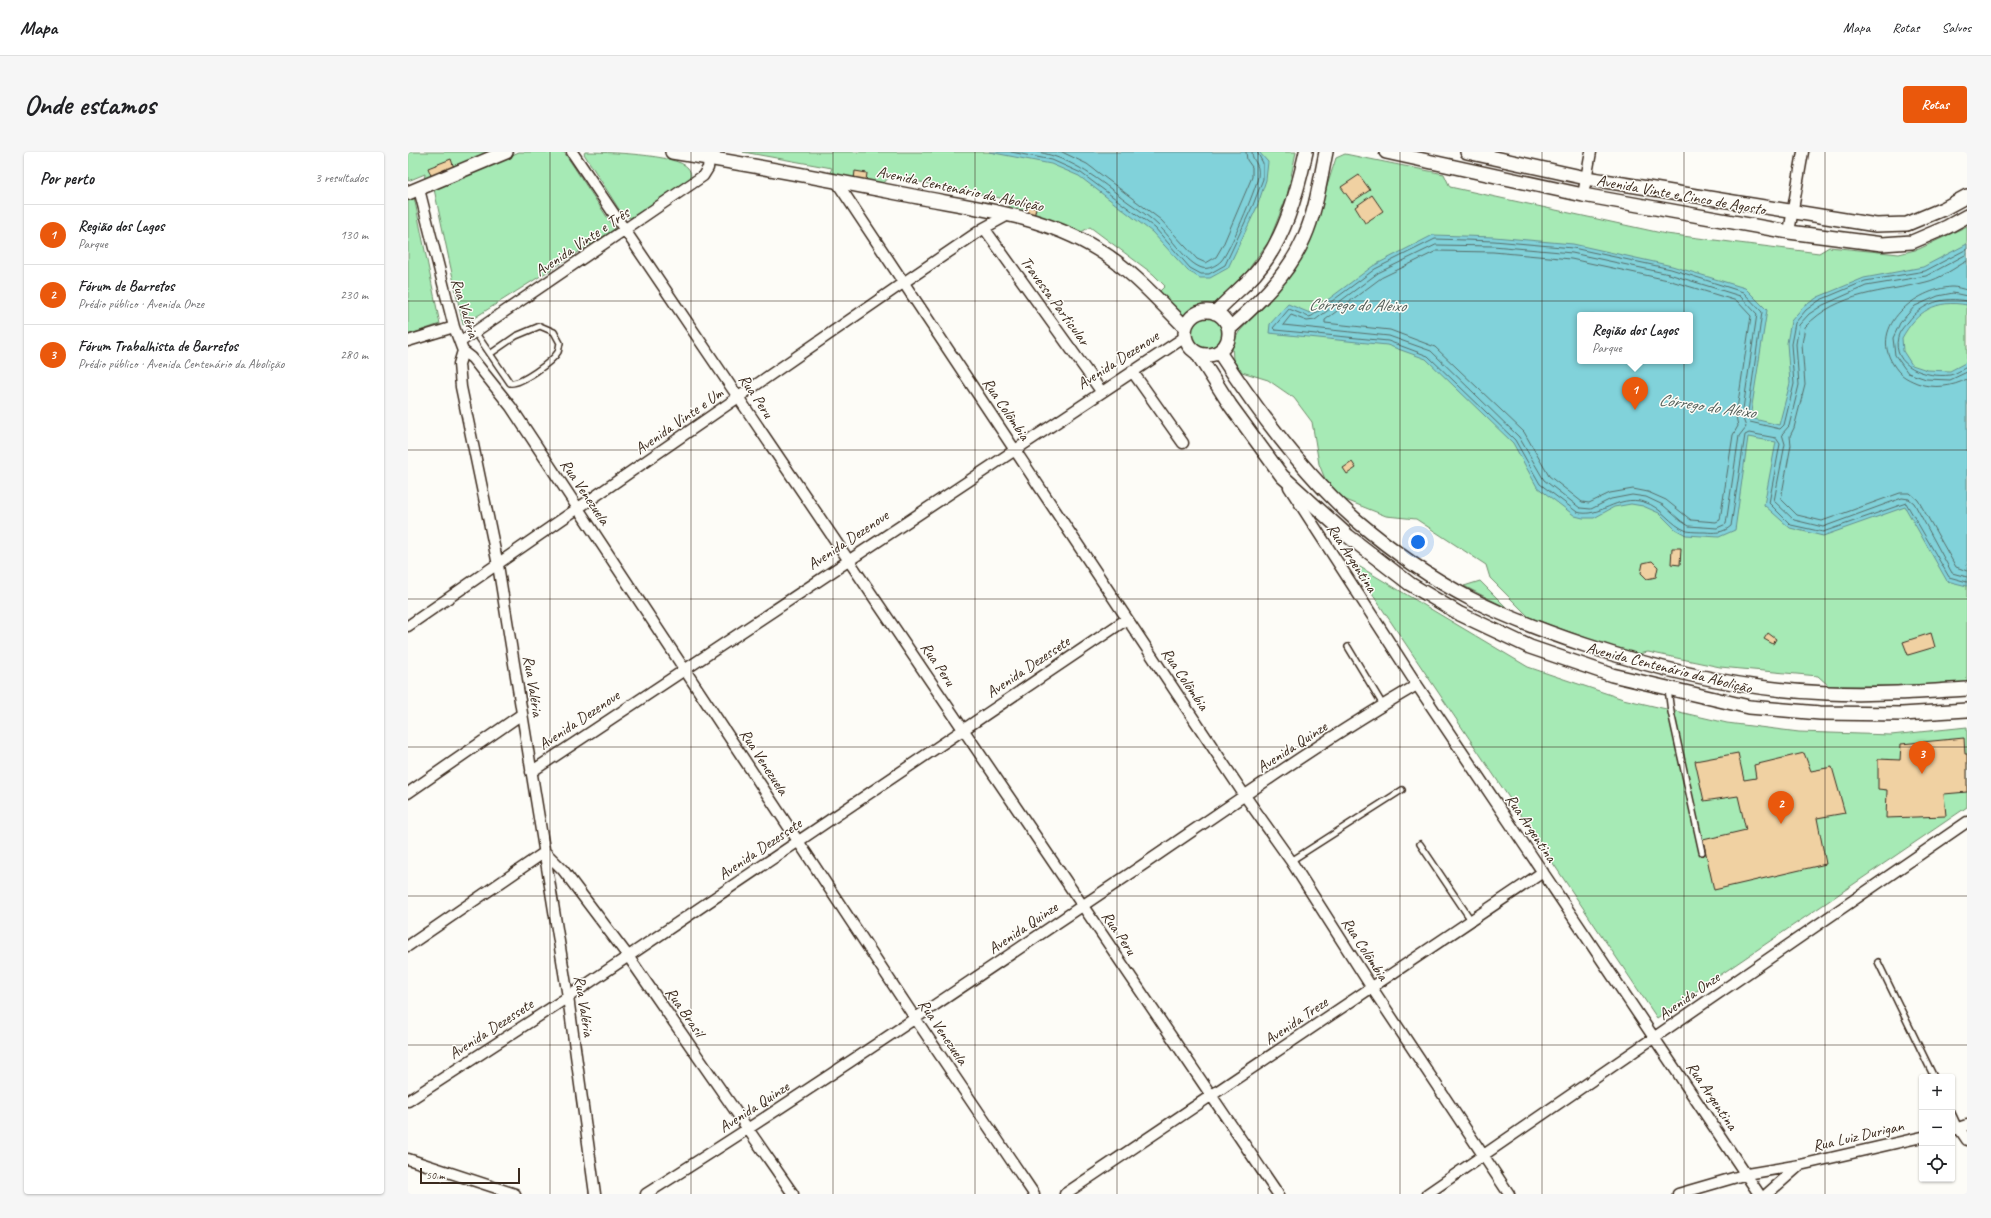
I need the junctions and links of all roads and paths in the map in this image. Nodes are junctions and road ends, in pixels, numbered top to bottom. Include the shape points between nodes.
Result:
1 (506, 152) edge
2 (572, 152) edge
3 (672, 152) edge
4 (1306, 152) edge
5 (1326, 152) edge
6 (1386, 152) edge
7 (1467, 152) edge
8 (1591, 152) edge
9 (1803, 152) edge
10 (710, 158) junction
11 (1586, 178) junction
12 (836, 181) junction
13 (413, 191) edge
14 (1583, 195) junction
15 (1967, 196) edge
16 (1793, 212) junction
17 (1008, 215) junction
18 (1967, 216) edge
19 (984, 228) junction
20 (626, 230) junction
21 (1789, 232) junction
22 (903, 283) junction
23 (1215, 313) junction
24 (454, 328) junction
25 (1229, 329) junction
26 (475, 332) junction
27 (1185, 332) junction
28 (408, 341) edge
29 (462, 346) junction
30 (1219, 352) junction
31 (1197, 353) junction
32 (490, 354) junction
33 (1132, 371) junction
34 (1101, 391) junction
35 (739, 397) junction
36 (1183, 443) dead end
37 (1014, 450) junction
38 (1282, 476) junction
39 (579, 509) junction
40 (849, 560) junction
41 (498, 565) junction
42 (1127, 619) junction
43 (408, 626) edge
44 (1348, 646) dead end
45 (685, 670) junction
46 (1417, 685) junction
47 (1668, 689) junction
48 (1967, 689) edge
49 (1383, 705) junction
50 (1967, 710) edge
51 (522, 714) junction
52 (963, 729) junction
53 (531, 772) junction
54 (1402, 790) dead end
55 (408, 793) edge
56 (1245, 796) junction
57 (1967, 822) edge
58 (798, 841) junction
59 (1420, 844) dead end
60 (545, 852) junction
61 (1702, 852) dead end
62 (1291, 861) junction
63 (1543, 872) junction
64 (1082, 906) junction
65 (1471, 920) junction
66 (408, 946) edge
67 (628, 956) junction
68 (1878, 962) dead end
69 (1372, 988) junction
70 (568, 997) junction
71 (915, 1018) junction
72 (1655, 1038) junction
73 (1933, 1074) edge
74 (1211, 1096) junction
75 (408, 1101) edge
76 (1959, 1128) edge
77 (748, 1129) junction
78 (1919, 1138) edge
79 (1967, 1140) edge
80 (1484, 1156) junction
81 (408, 1159) edge
82 (1800, 1165) junction
83 (1747, 1174) junction
84 (515, 1194) edge
85 (595, 1194) edge
86 (646, 1194) edge
87 (793, 1194) edge
88 (1034, 1194) edge
89 (1065, 1194) edge
90 (1278, 1194) edge
91 (1427, 1194) edge
92 (1509, 1194) edge
93 (1678, 1194) edge
94 (1759, 1194) edge
95 (1767, 1194) edge

1 - 13 street
2 - 20 street, Rua Peru
3 - 10 street, Avenida Centenário da Abolição
4 - 23 street via 1297,192 1281,235 1256,273
5 - 25 street via 1314,207 1304,238 1284,272 1257,304
6 - 14 street, Avenida Vinte e Cinco de Agosto
7 - 11 street, Avenida Vinte e Cinco de Agosto
8 - 11 street
9 - 16 street
10 - 12 street, Avenida Centenário da Abolição
10 - 20 street, Avenida Vinte e Três via 703,176
11 - 14 street
11 - 16 street, Avenida Vinte e Cinco de Agosto
12 - 17 street, Avenida Centenário da Abolição
12 - 22 street, Rua Colômbia
13 - 24 street, Rua Valéria
14 - 21 street, Avenida Vinte e Cinco de Agosto
15 - 16 street, Avenida Vinte e Cinco de Agosto via 1907,224 1876,225
16 - 21 street
17 - 19 street, Avenida Vinte e Um
17 - 27 street, Avenida Centenário da Abolição via 1053,227 1098,249 1138,280
18 - 21 street, Avenida Vinte e Cinco de Agosto via 1912,242 1882,244
19 - 22 street, Avenida Vinte e Um
19 - 34 street, Travessa Particular
20 - 26 street, Avenida Vinte e Três
20 - 35 street, Rua Peru
22 - 35 street, Avenida Vinte e Um
22 - 37 street, Rua Colômbia
23 - 25 street via 1224,319
23 - 27 street via 1200,312 1194,315
24 - 28 street
24 - 29 street, Rua Valéria
25 - 30 street via 1227,342
26 - 29 street, Avenida Vinte e Três
26 - 32 lane
27 - 31 street via 1188,345
27 - 33 street, Avenida Dezenove
29 - 39 street, Rua Venezuela via 510,407
29 - 41 street, Rua Valéria via 458,364 462,394
30 - 31 street via 1208,355
30 - 48 street, Avenida Centenário da Abolição via 1244,390 1311,476 1356,520 1417,566 1472,600 1537,629 1687,675 1751,686 1826,693 1899,694
31 - 38 street, Avenida Centenário da Abolição via 1230,405
32 - 32 lane via 516,336 540,326 554,332 560,343 558,352 515,384 510,383
33 - 34 street, Avenida Dezenove
33 - 36 street
34 - 37 street, Avenida Dezenove
35 - 39 street, Avenida Vinte e Um
35 - 40 street, Rua Peru
37 - 40 street, Avenida Dezenove
37 - 42 street, Rua Colômbia
38 - 46 street, Rua Argentina
38 - 47 street, Avenida Centenário da Abolição via 1348,536 1410,584 1460,614 1530,647 1612,675
39 - 41 street, Avenida Vinte e Um
39 - 45 street, Rua Venezuela
40 - 45 street, Avenida Dezenove
40 - 52 street, Rua Peru
41 - 43 street, Avenida Vinte e Um
41 - 51 street, Rua Valéria
42 - 52 street, Avenida Dezessete
42 - 56 street, Rua Colômbia
44 - 49 lane
45 - 53 street, Avenida Dezenove
45 - 58 street, Rua Venezuela
46 - 49 street, Avenida Quinze
46 - 63 street, Rua Argentina
47 - 50 street, Avenida Centenário da Abolição via 1749,707 1820,714 1902,714
47 - 61 lane
49 - 56 street, Avenida Quinze
51 - 53 street, Rua Valéria
51 - 55 street
52 - 58 street, Avenida Dezessete
52 - 64 street, Rua Peru
53 - 60 street, Rua Valéria
54 - 62 lane
56 - 62 street, Rua Colômbia
56 - 64 street, Avenida Quinze
57 - 72 street, Avenida Onze
58 - 67 street, Avenida Dezessete
58 - 71 street, Rua Venezuela
59 - 65 lane
60 - 66 street
60 - 67 street, Rua Brasil via 563,870
60 - 70 street, Rua Valéria
62 - 69 street, Rua Colômbia
63 - 65 street, Avenida Treze
63 - 72 street, Rua Argentina
64 - 71 street, Avenida Quinze
64 - 74 street, Rua Peru
65 - 69 street, Avenida Treze
67 - 70 street, Avenida Dezessete
67 - 77 street, Rua Brasil
68 - 73 lane
69 - 74 street, Avenida Treze
69 - 80 street, Rua Colômbia
70 - 75 street, Avenida Dezessete
70 - 85 street, Rua Valéria
71 - 77 street, Avenida Quinze
71 - 88 street, Rua Venezuela
72 - 80 street, Avenida Onze
72 - 83 street, Rua Argentina
74 - 89 street, Avenida Treze
74 - 90 street, Rua Peru
76 - 79 street
77 - 86 street, Avenida Quinze
77 - 87 street, Rua Brasil
78 - 82 street, Rua Luiz Durigan
80 - 91 street, Avenida Onze
80 - 92 street, Rua Colômbia
81 - 84 street
82 - 83 street, Rua Luiz Durigan
82 - 95 street, Rua Luiz Durigan
83 - 93 street, Rua Luiz Durigan
83 - 94 street, Rua Argentina

